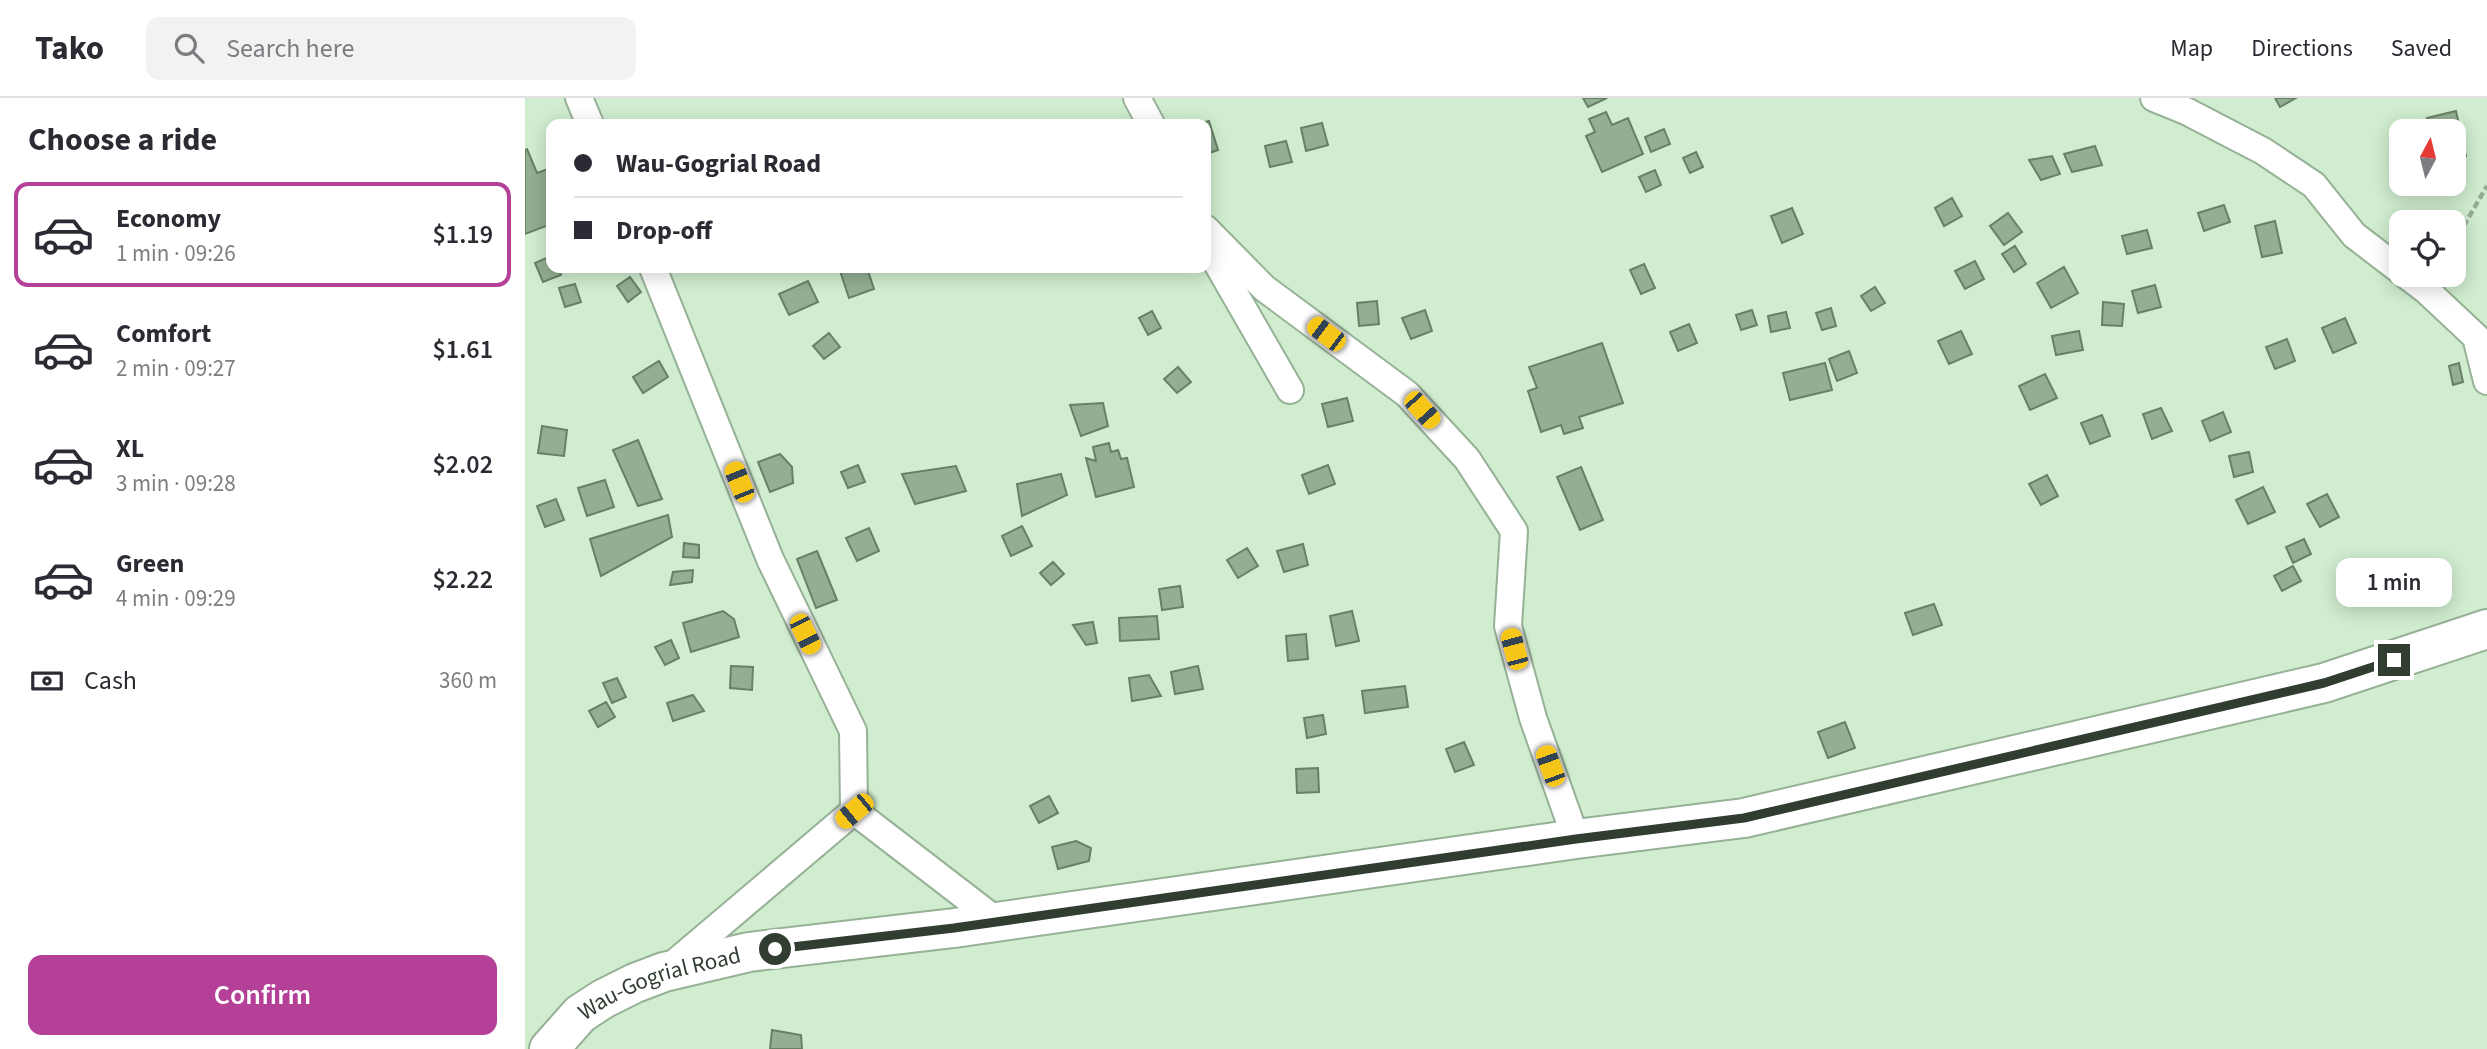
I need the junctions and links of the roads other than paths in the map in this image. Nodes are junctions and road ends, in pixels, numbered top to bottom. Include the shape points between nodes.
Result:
1 (579, 98) edge
2 (1137, 98) edge
3 (2154, 98) edge
4 (588, 119) edge
5 (1148, 119) edge
6 (1211, 234) edge
7 (1211, 253) edge
8 (2389, 262) edge
9 (655, 273) edge
10 (2422, 287) edge
11 (2487, 381) edge
12 (1290, 390) dead end
13 (2487, 629) edge
14 (854, 811) junction
15 (1576, 839) junction
16 (997, 921) junction
17 (664, 972) junction
18 (565, 1043) edge

1 - 4 street
2 - 5 street
3 - 8 street via 2263,151 2314,185 2354,234
6 - 15 street via 1264,288 1408,394 1467,459 1514,531 1508,626 1533,718
7 - 12 street
9 - 14 street via 770,559 853,731
10 - 11 street via 2476,337
13 - 15 main road, Wau-Gogrial Road via 2324,683 1757,815
14 - 16 street
14 - 17 street
15 - 16 main road, Wau-Gogrial Road
16 - 17 main road, Wau-Gogrial Road via 749,952
17 - 18 main road, Wau-Gogrial Road via 580,1014

